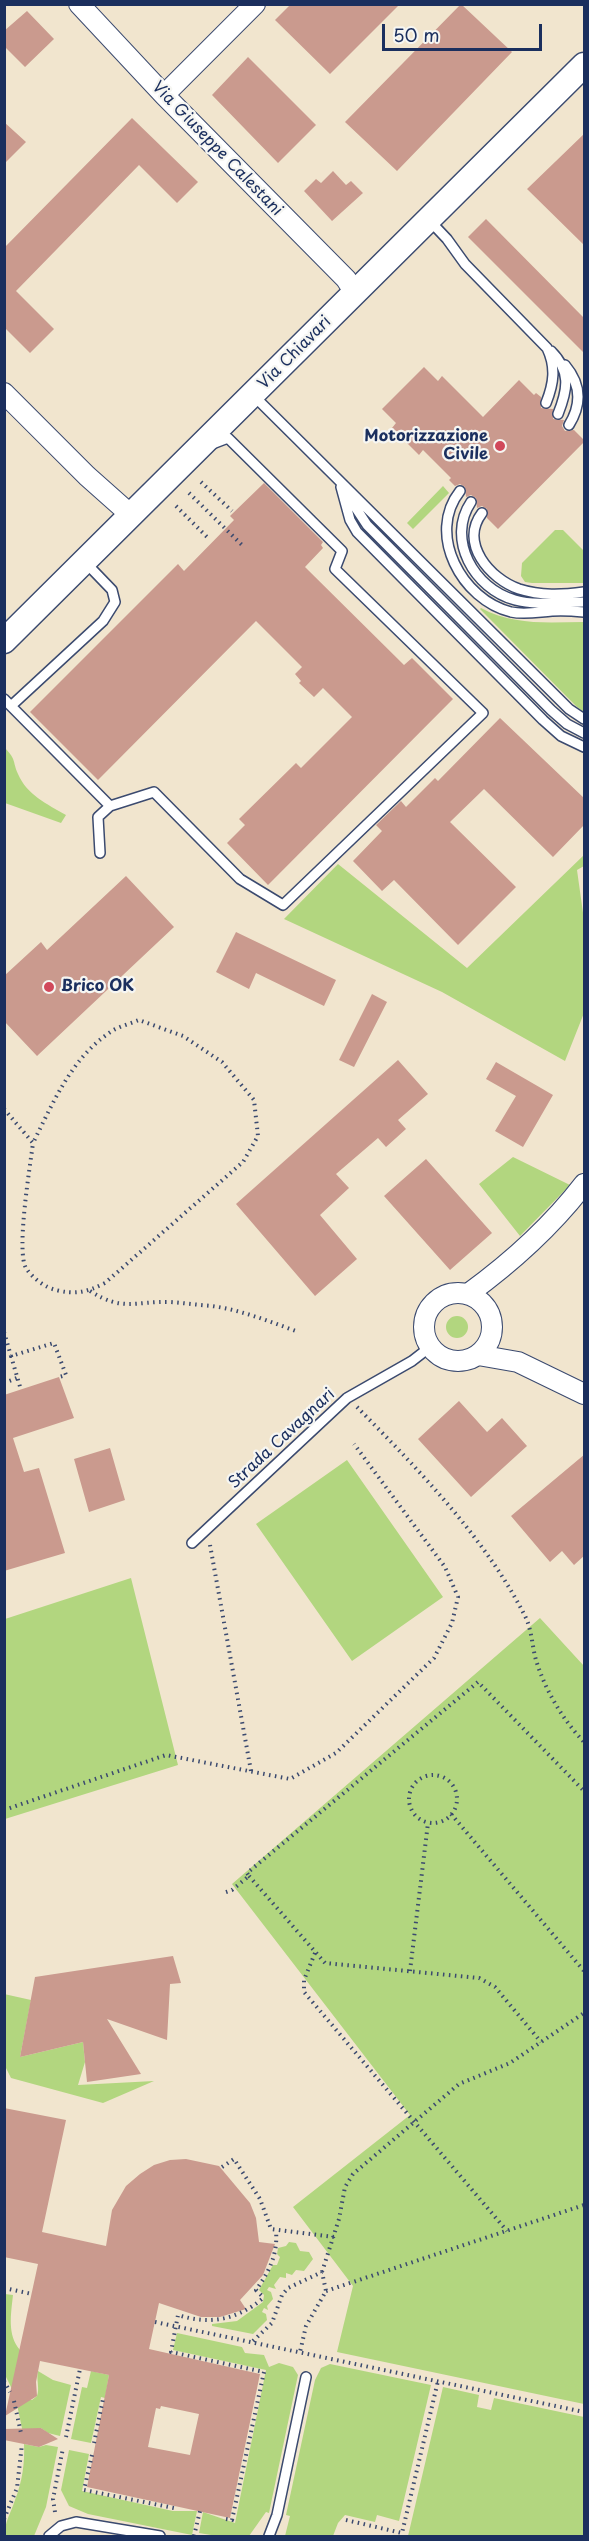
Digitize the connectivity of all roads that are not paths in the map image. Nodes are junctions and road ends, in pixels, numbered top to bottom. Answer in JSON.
{"nodes":[{"id":1,"x":79,"y":4,"type":"edge"},
{"id":2,"x":255,"y":4,"type":"edge"},
{"id":3,"x":585,"y":65,"type":"edge"},
{"id":4,"x":164,"y":95,"type":"junction"},
{"id":5,"x":429,"y":220,"type":"junction"},
{"id":6,"x":355,"y":293,"type":"junction"},
{"id":7,"x":538,"y":337,"type":"junction"},
{"id":8,"x":561,"y":361,"type":"junction"},
{"id":9,"x":4,"y":393,"type":"edge"},
{"id":10,"x":253,"y":395,"type":"junction"},
{"id":11,"x":546,"y":403,"type":"dead end"},
{"id":12,"x":558,"y":414,"type":"dead end"},
{"id":13,"x":569,"y":426,"type":"dead end"},
{"id":14,"x":199,"y":450,"type":"junction"},
{"id":15,"x":336,"y":480,"type":"junction"},
{"id":16,"x":460,"y":491,"type":"dead end"},
{"id":17,"x":471,"y":502,"type":"dead end"},
{"id":18,"x":482,"y":513,"type":"dead end"},
{"id":19,"x":132,"y":516,"type":"junction"},
{"id":20,"x":85,"y":562,"type":"junction"},
{"id":21,"x":585,"y":592,"type":"edge"},
{"id":22,"x":585,"y":602,"type":"edge"},
{"id":23,"x":585,"y":612,"type":"edge"},
{"id":24,"x":4,"y":641,"type":"edge"},
{"id":25,"x":8,"y":703,"type":"edge"},
{"id":26,"x":585,"y":720,"type":"edge"},
{"id":27,"x":585,"y":733,"type":"edge"},
{"id":28,"x":585,"y":747,"type":"edge"},
{"id":29,"x":110,"y":806,"type":"junction"},
{"id":30,"x":100,"y":853,"type":"dead end"},
{"id":31,"x":585,"y":1184,"type":"edge"},
{"id":32,"x":468,"y":1294,"type":"junction"},
{"id":33,"x":492,"y":1332,"type":"junction"},
{"id":34,"x":430,"y":1347,"type":"junction"},
{"id":35,"x":478,"y":1355,"type":"junction"},
{"id":36,"x":518,"y":1362,"type":"junction"},
{"id":37,"x":585,"y":1394,"type":"edge"},
{"id":38,"x":192,"y":1543,"type":"dead end"},
{"id":39,"x":306,"y":2377,"type":"dead end"},
{"id":40,"x":49,"y":2536,"type":"edge"},
{"id":41,"x":160,"y":2536,"type":"edge"},
{"id":42,"x":269,"y":2536,"type":"edge"}],
"edges":[{"from":1,"to":4,"type":"street","name":"Via Giuseppe Calestani"},
{"from":2,"to":4,"type":"street"},
{"from":3,"to":5,"type":"street","name":"Via Chiavari"},
{"from":4,"to":6,"type":"street","name":"Via Giuseppe Calestani"},
{"from":5,"to":6,"type":"street","name":"Via Chiavari"},
{"from":5,"to":7,"type":"lane"},
{"from":6,"to":10,"type":"street","name":"Via Chiavari"},
{"from":7,"to":8,"type":"lane"},
{"from":7,"to":11,"type":"lane"},
{"from":8,"to":12,"type":"lane"},
{"from":8,"to":13,"type":"lane"},
{"from":9,"to":19,"type":"street"},
{"from":10,"to":14,"type":"street","name":"Via Chiavari"},
{"from":10,"to":15,"type":"lane"},
{"from":14,"to":19,"type":"street","name":"Via Chiavari"},
{"from":14,"to":29,"type":"lane"},
{"from":15,"to":26,"type":"lane"},
{"from":15,"to":27,"type":"lane"},
{"from":15,"to":28,"type":"lane"},
{"from":16,"to":23,"type":"lane"},
{"from":17,"to":22,"type":"lane"},
{"from":18,"to":21,"type":"lane"},
{"from":19,"to":20,"type":"street","name":"Via Chiavari"},
{"from":20,"to":24,"type":"street","name":"Via Chiavari"},
{"from":20,"to":25,"type":"lane"},
{"from":25,"to":29,"type":"lane"},
{"from":29,"to":30,"type":"lane"},
{"from":31,"to":32,"type":"street"},
{"from":32,"to":33,"type":"street"},
{"from":32,"to":34,"type":"street"},
{"from":33,"to":35,"type":"street"},
{"from":33,"to":36,"type":"street"},
{"from":34,"to":35,"type":"street"},
{"from":34,"to":38,"type":"lane","name":"Strada Cavagnari"},
{"from":35,"to":36,"type":"street"},
{"from":36,"to":37,"type":"street"},
{"from":39,"to":42,"type":"lane"},
{"from":40,"to":41,"type":"lane"}]}
